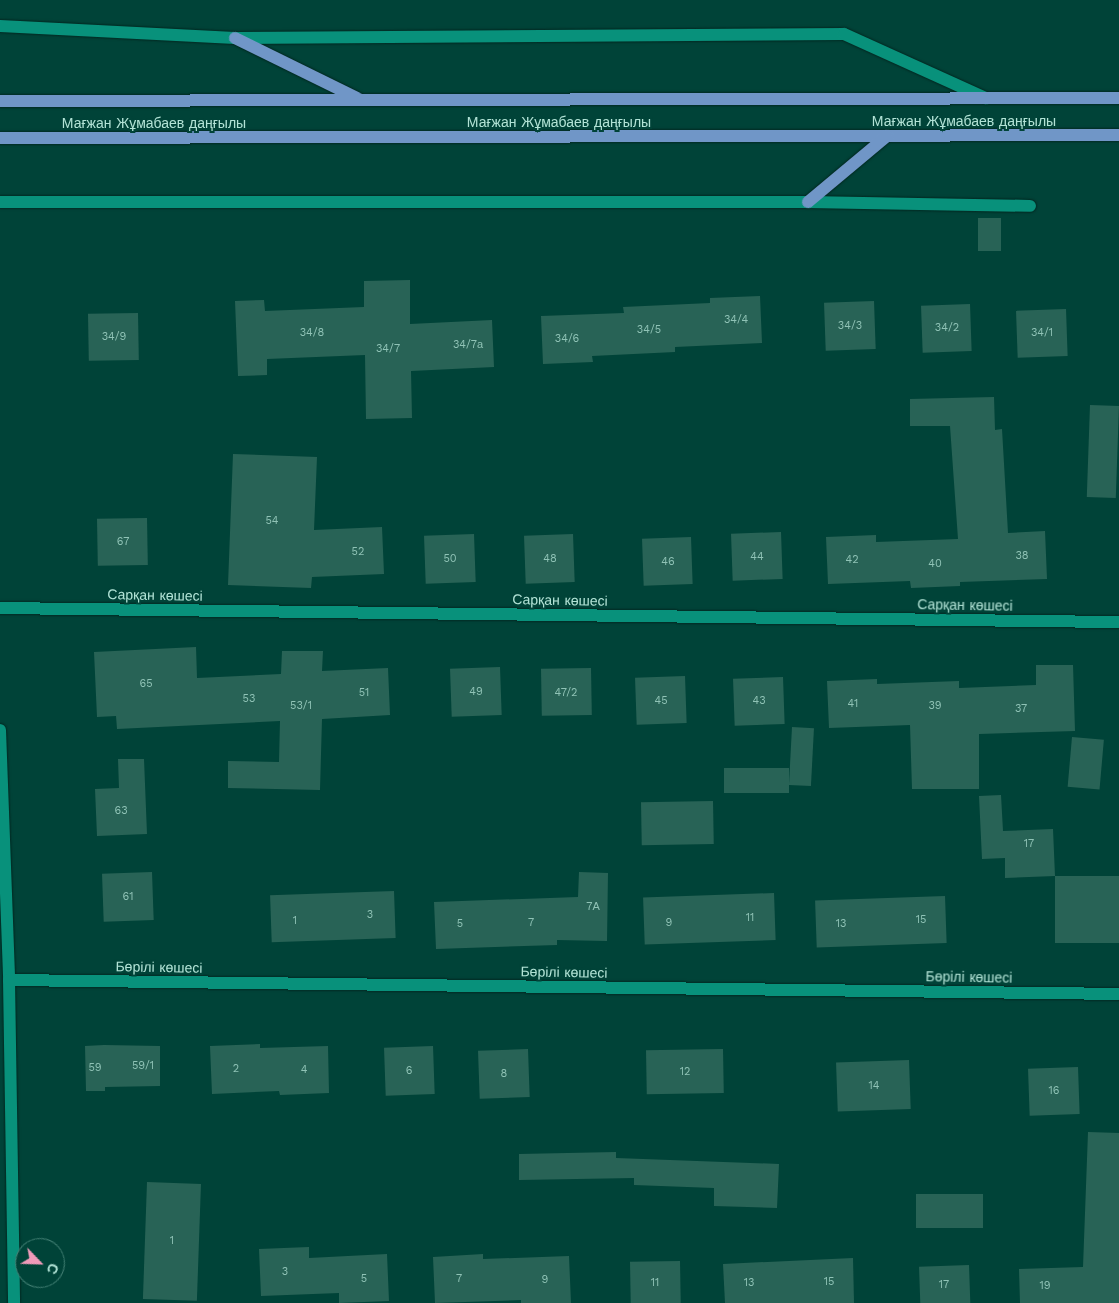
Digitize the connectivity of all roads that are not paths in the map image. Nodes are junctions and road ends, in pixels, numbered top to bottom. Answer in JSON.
{"nodes":[{"id":1,"x":0,"y":26,"type":"edge"},
{"id":2,"x":235,"y":38,"type":"junction"},
{"id":3,"x":986,"y":98,"type":"junction"},
{"id":4,"x":1119,"y":98,"type":"edge"},
{"id":5,"x":359,"y":100,"type":"junction"},
{"id":6,"x":0,"y":101,"type":"edge"},
{"id":7,"x":1119,"y":135,"type":"edge"},
{"id":8,"x":887,"y":136,"type":"junction"},
{"id":9,"x":0,"y":138,"type":"edge"},
{"id":10,"x":0,"y":202,"type":"edge"},
{"id":11,"x":808,"y":202,"type":"junction"},
{"id":12,"x":1030,"y":206,"type":"dead end"},
{"id":13,"x":0,"y":608,"type":"edge"},
{"id":14,"x":1119,"y":622,"type":"edge"},
{"id":15,"x":0,"y":730,"type":"edge"},
{"id":16,"x":9,"y":980,"type":"junction"},
{"id":17,"x":1119,"y":994,"type":"edge"},
{"id":18,"x":14,"y":1303,"type":"edge"}],
"edges":[{"from":1,"to":2,"type":"street"},
{"from":2,"to":3,"type":"street"},
{"from":2,"to":5,"type":"main road"},
{"from":3,"to":4,"type":"main road","name":"Мағжан Жұмабаев даңғылы"},
{"from":3,"to":5,"type":"main road","name":"Мағжан Жұмабаев даңғылы"},
{"from":5,"to":6,"type":"main road","name":"Мағжан Жұмабаев даңғылы"},
{"from":7,"to":8,"type":"main road","name":"Мағжан Жұмабаев даңғылы"},
{"from":8,"to":9,"type":"main road","name":"Мағжан Жұмабаев даңғылы"},
{"from":8,"to":11,"type":"main road"},
{"from":10,"to":11,"type":"street"},
{"from":11,"to":12,"type":"street"},
{"from":13,"to":14,"type":"street","name":"Сарқан көшесі"},
{"from":15,"to":16,"type":"street"},
{"from":16,"to":17,"type":"street","name":"Бөрілі көшесі"},
{"from":16,"to":18,"type":"street"}]}
